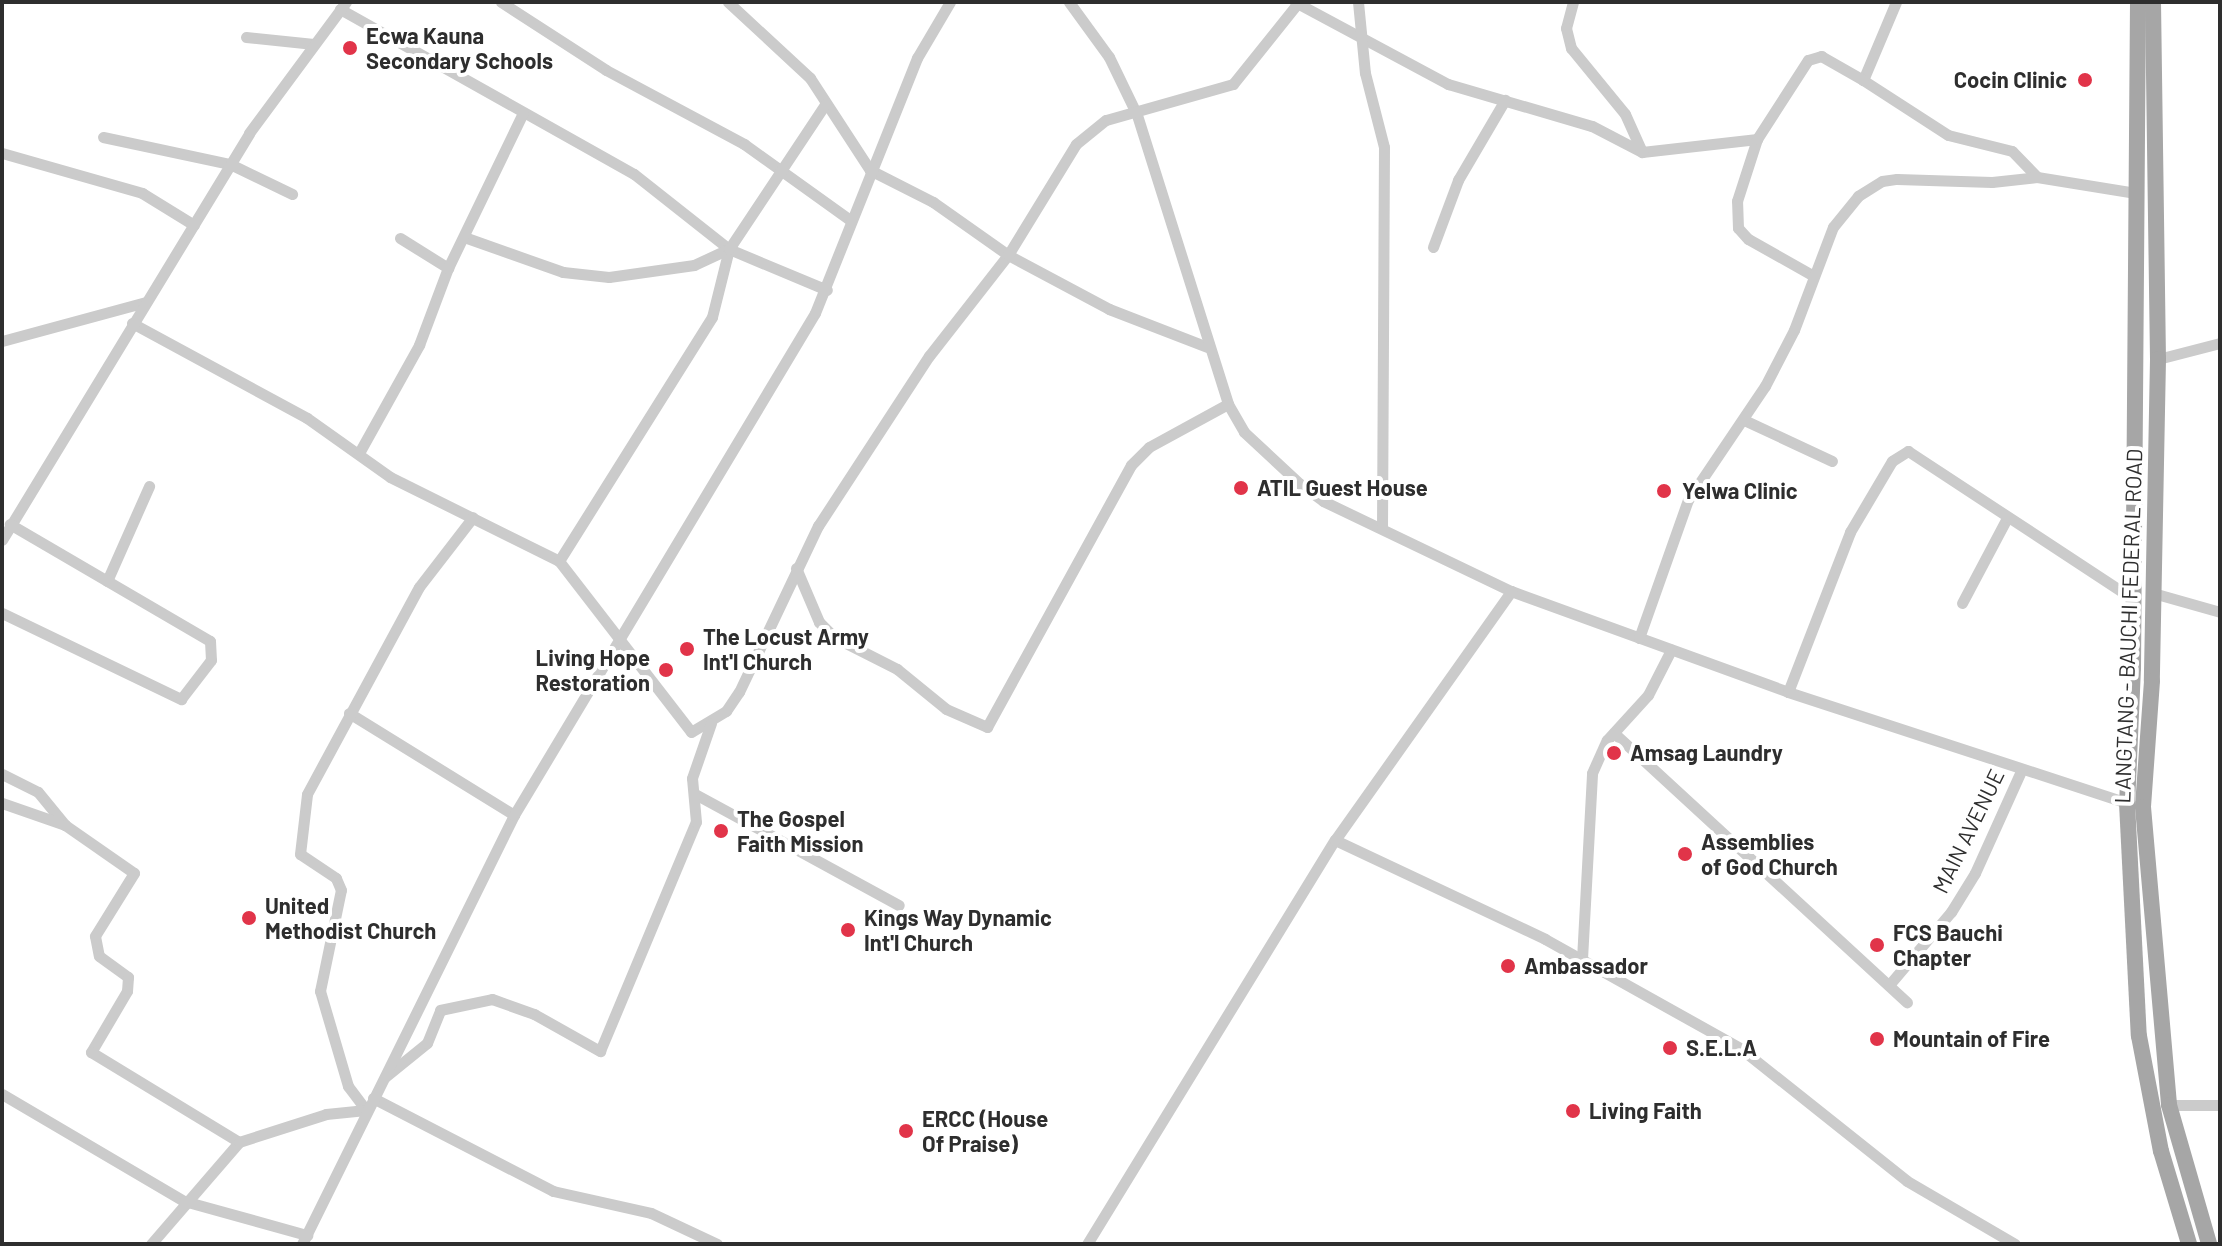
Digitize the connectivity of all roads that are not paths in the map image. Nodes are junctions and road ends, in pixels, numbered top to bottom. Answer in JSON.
{"nodes":[{"id":1,"x":501,"y":2,"type":"edge"},
{"id":2,"x":728,"y":2,"type":"edge"},
{"id":3,"x":950,"y":2,"type":"edge"},
{"id":4,"x":1069,"y":2,"type":"edge"},
{"id":5,"x":1358,"y":2,"type":"edge"},
{"id":6,"x":1573,"y":2,"type":"edge"},
{"id":7,"x":1896,"y":2,"type":"edge"},
{"id":8,"x":2138,"y":2,"type":"edge"},
{"id":9,"x":2153,"y":2,"type":"edge"},
{"id":10,"x":1296,"y":3,"type":"edge"},
{"id":11,"x":343,"y":6,"type":"edge"},
{"id":12,"x":246,"y":37,"type":"dead end"},
{"id":13,"x":1361,"y":42,"type":"junction"},
{"id":14,"x":314,"y":44,"type":"junction"},
{"id":15,"x":1863,"y":80,"type":"junction"},
{"id":16,"x":1505,"y":100,"type":"junction"},
{"id":17,"x":826,"y":103,"type":"junction"},
{"id":18,"x":1136,"y":111,"type":"junction"},
{"id":19,"x":523,"y":113,"type":"junction"},
{"id":20,"x":103,"y":137,"type":"dead end"},
{"id":21,"x":1757,"y":139,"type":"junction"},
{"id":22,"x":1642,"y":152,"type":"junction"},
{"id":23,"x":2,"y":153,"type":"edge"},
{"id":24,"x":230,"y":164,"type":"junction"},
{"id":25,"x":870,"y":170,"type":"junction"},
{"id":26,"x":783,"y":172,"type":"junction"},
{"id":27,"x":2037,"y":177,"type":"junction"},
{"id":28,"x":2136,"y":193,"type":"junction"},
{"id":29,"x":292,"y":194,"type":"dead end"},
{"id":30,"x":850,"y":220,"type":"junction"},
{"id":31,"x":194,"y":225,"type":"junction"},
{"id":32,"x":464,"y":237,"type":"junction"},
{"id":33,"x":400,"y":238,"type":"dead end"},
{"id":34,"x":1433,"y":247,"type":"dead end"},
{"id":35,"x":729,"y":249,"type":"junction"},
{"id":36,"x":1008,"y":255,"type":"junction"},
{"id":37,"x":448,"y":268,"type":"junction"},
{"id":38,"x":1812,"y":275,"type":"junction"},
{"id":39,"x":827,"y":290,"type":"junction"},
{"id":40,"x":146,"y":302,"type":"junction"},
{"id":41,"x":132,"y":323,"type":"junction"},
{"id":42,"x":2,"y":341,"type":"edge"},
{"id":43,"x":2220,"y":343,"type":"edge"},
{"id":44,"x":1207,"y":347,"type":"junction"},
{"id":45,"x":2158,"y":359,"type":"junction"},
{"id":46,"x":1228,"y":404,"type":"junction"},
{"id":47,"x":1744,"y":420,"type":"junction"},
{"id":48,"x":359,"y":453,"type":"junction"},
{"id":49,"x":1832,"y":461,"type":"dead end"},
{"id":50,"x":149,"y":486,"type":"dead end"},
{"id":51,"x":473,"y":517,"type":"junction"},
{"id":52,"x":2007,"y":518,"type":"junction"},
{"id":53,"x":10,"y":524,"type":"junction"},
{"id":54,"x":1382,"y":528,"type":"junction"},
{"id":55,"x":2,"y":540,"type":"edge"},
{"id":56,"x":559,"y":561,"type":"junction"},
{"id":57,"x":796,"y":568,"type":"junction"},
{"id":58,"x":107,"y":581,"type":"junction"},
{"id":59,"x":1511,"y":591,"type":"junction"},
{"id":60,"x":2153,"y":593,"type":"junction"},
{"id":61,"x":2130,"y":597,"type":"junction"},
{"id":62,"x":1962,"y":603,"type":"dead end"},
{"id":63,"x":2220,"y":612,"type":"edge"},
{"id":64,"x":2,"y":613,"type":"edge"},
{"id":65,"x":622,"y":637,"type":"junction"},
{"id":66,"x":1639,"y":638,"type":"junction"},
{"id":67,"x":1671,"y":650,"type":"junction"},
{"id":68,"x":1788,"y":692,"type":"junction"},
{"id":69,"x":349,"y":713,"type":"junction"},
{"id":70,"x":712,"y":721,"type":"junction"},
{"id":71,"x":1614,"y":733,"type":"junction"},
{"id":72,"x":2022,"y":769,"type":"junction"},
{"id":73,"x":2,"y":774,"type":"edge"},
{"id":74,"x":695,"y":794,"type":"junction"},
{"id":75,"x":2,"y":803,"type":"edge"},
{"id":76,"x":2135,"y":805,"type":"junction"},
{"id":77,"x":514,"y":815,"type":"junction"},
{"id":78,"x":65,"y":825,"type":"junction"},
{"id":79,"x":1335,"y":840,"type":"junction"},
{"id":80,"x":899,"y":905,"type":"dead end"},
{"id":81,"x":1582,"y":959,"type":"junction"},
{"id":82,"x":1889,"y":985,"type":"junction"},
{"id":83,"x":1907,"y":1002,"type":"dead end"},
{"id":84,"x":381,"y":1079,"type":"junction"},
{"id":85,"x":2,"y":1094,"type":"edge"},
{"id":86,"x":373,"y":1098,"type":"junction"},
{"id":87,"x":2169,"y":1105,"type":"junction"},
{"id":88,"x":2220,"y":1105,"type":"edge"},
{"id":89,"x":366,"y":1110,"type":"junction"},
{"id":90,"x":239,"y":1142,"type":"junction"},
{"id":91,"x":184,"y":1201,"type":"junction"},
{"id":92,"x":305,"y":1240,"type":"edge"},
{"id":93,"x":151,"y":1244,"type":"edge"},
{"id":94,"x":717,"y":1244,"type":"edge"},
{"id":95,"x":1087,"y":1244,"type":"edge"},
{"id":96,"x":2015,"y":1244,"type":"edge"},
{"id":97,"x":2189,"y":1244,"type":"edge"},
{"id":98,"x":2209,"y":1244,"type":"edge"}],
"edges":[{"from":1,"to":26,"type":"street"},
{"from":2,"to":17,"type":"street"},
{"from":3,"to":25,"type":"street"},
{"from":4,"to":18,"type":"street"},
{"from":5,"to":13,"type":"street"},
{"from":6,"to":22,"type":"street"},
{"from":7,"to":15,"type":"street"},
{"from":8,"to":28,"type":"main road"},
{"from":9,"to":45,"type":"main road","name":"LANGTANG - BAUCHI FEDERAL ROAD"},
{"from":10,"to":13,"type":"street"},
{"from":10,"to":18,"type":"street"},
{"from":11,"to":14,"type":"street"},
{"from":11,"to":19,"type":"street"},
{"from":12,"to":14,"type":"street"},
{"from":13,"to":16,"type":"street"},
{"from":13,"to":54,"type":"street"},
{"from":14,"to":24,"type":"street"},
{"from":15,"to":21,"type":"street"},
{"from":15,"to":27,"type":"street"},
{"from":16,"to":22,"type":"street"},
{"from":16,"to":34,"type":"street"},
{"from":17,"to":25,"type":"street"},
{"from":17,"to":26,"type":"street"},
{"from":18,"to":36,"type":"street"},
{"from":18,"to":44,"type":"street"},
{"from":19,"to":32,"type":"street"},
{"from":19,"to":35,"type":"street"},
{"from":20,"to":24,"type":"street"},
{"from":21,"to":22,"type":"street"},
{"from":21,"to":38,"type":"street"},
{"from":23,"to":31,"type":"street"},
{"from":24,"to":29,"type":"street"},
{"from":24,"to":31,"type":"street"},
{"from":25,"to":30,"type":"street"},
{"from":25,"to":36,"type":"street"},
{"from":26,"to":30,"type":"street"},
{"from":26,"to":35,"type":"street"},
{"from":27,"to":28,"type":"street"},
{"from":27,"to":38,"type":"street"},
{"from":28,"to":61,"type":"main road"},
{"from":30,"to":39,"type":"street"},
{"from":31,"to":40,"type":"street"},
{"from":32,"to":35,"type":"street"},
{"from":32,"to":37,"type":"street"},
{"from":33,"to":37,"type":"street"},
{"from":35,"to":39,"type":"street"},
{"from":35,"to":56,"type":"street"},
{"from":36,"to":44,"type":"street"},
{"from":36,"to":57,"type":"street"},
{"from":37,"to":48,"type":"street"},
{"from":38,"to":47,"type":"street"},
{"from":39,"to":65,"type":"street"},
{"from":40,"to":41,"type":"street"},
{"from":40,"to":42,"type":"street"},
{"from":41,"to":48,"type":"street"},
{"from":41,"to":53,"type":"street"},
{"from":43,"to":45,"type":"street"},
{"from":44,"to":46,"type":"street"},
{"from":45,"to":60,"type":"main road","name":"LANGTANG - BAUCHI FEDERAL ROAD"},
{"from":46,"to":54,"type":"street"},
{"from":46,"to":57,"type":"street"},
{"from":47,"to":49,"type":"street"},
{"from":47,"to":66,"type":"street"},
{"from":48,"to":51,"type":"street"},
{"from":50,"to":58,"type":"street"},
{"from":51,"to":56,"type":"street"},
{"from":51,"to":69,"type":"street"},
{"from":52,"to":61,"type":"street"},
{"from":52,"to":62,"type":"street"},
{"from":52,"to":68,"type":"street"},
{"from":53,"to":55,"type":"street"},
{"from":53,"to":58,"type":"street"},
{"from":54,"to":59,"type":"street"},
{"from":56,"to":65,"type":"street"},
{"from":57,"to":70,"type":"street"},
{"from":58,"to":64,"type":"street"},
{"from":59,"to":66,"type":"street"},
{"from":59,"to":79,"type":"street"},
{"from":60,"to":63,"type":"street"},
{"from":60,"to":76,"type":"main road","name":"LANGTANG - BAUCHI FEDERAL ROAD"},
{"from":61,"to":76,"type":"main road"},
{"from":65,"to":70,"type":"street"},
{"from":65,"to":77,"type":"street"},
{"from":66,"to":67,"type":"street"},
{"from":67,"to":68,"type":"street"},
{"from":67,"to":71,"type":"street"},
{"from":68,"to":72,"type":"street"},
{"from":69,"to":77,"type":"street"},
{"from":69,"to":89,"type":"street"},
{"from":70,"to":74,"type":"street"},
{"from":71,"to":81,"type":"street"},
{"from":71,"to":82,"type":"street"},
{"from":72,"to":76,"type":"street"},
{"from":72,"to":82,"type":"street","name":"MAIN AVENUE"},
{"from":73,"to":78,"type":"street"},
{"from":74,"to":80,"type":"street"},
{"from":74,"to":84,"type":"street"},
{"from":75,"to":78,"type":"street"},
{"from":76,"to":87,"type":"main road","name":"LANGTANG - BAUCHI FEDERAL ROAD"},
{"from":76,"to":97,"type":"main road"},
{"from":77,"to":84,"type":"street"},
{"from":78,"to":90,"type":"street"},
{"from":79,"to":81,"type":"street"},
{"from":79,"to":95,"type":"street"},
{"from":81,"to":96,"type":"street"},
{"from":82,"to":83,"type":"street"},
{"from":84,"to":86,"type":"street"},
{"from":85,"to":91,"type":"street"},
{"from":86,"to":89,"type":"street"},
{"from":86,"to":94,"type":"street"},
{"from":87,"to":88,"type":"street"},
{"from":87,"to":98,"type":"main road","name":"LANGTANG - BAUCHI FEDERAL ROAD"},
{"from":89,"to":90,"type":"street"},
{"from":89,"to":92,"type":"street"},
{"from":90,"to":91,"type":"street"},
{"from":91,"to":92,"type":"street"},
{"from":91,"to":93,"type":"street"}]}
